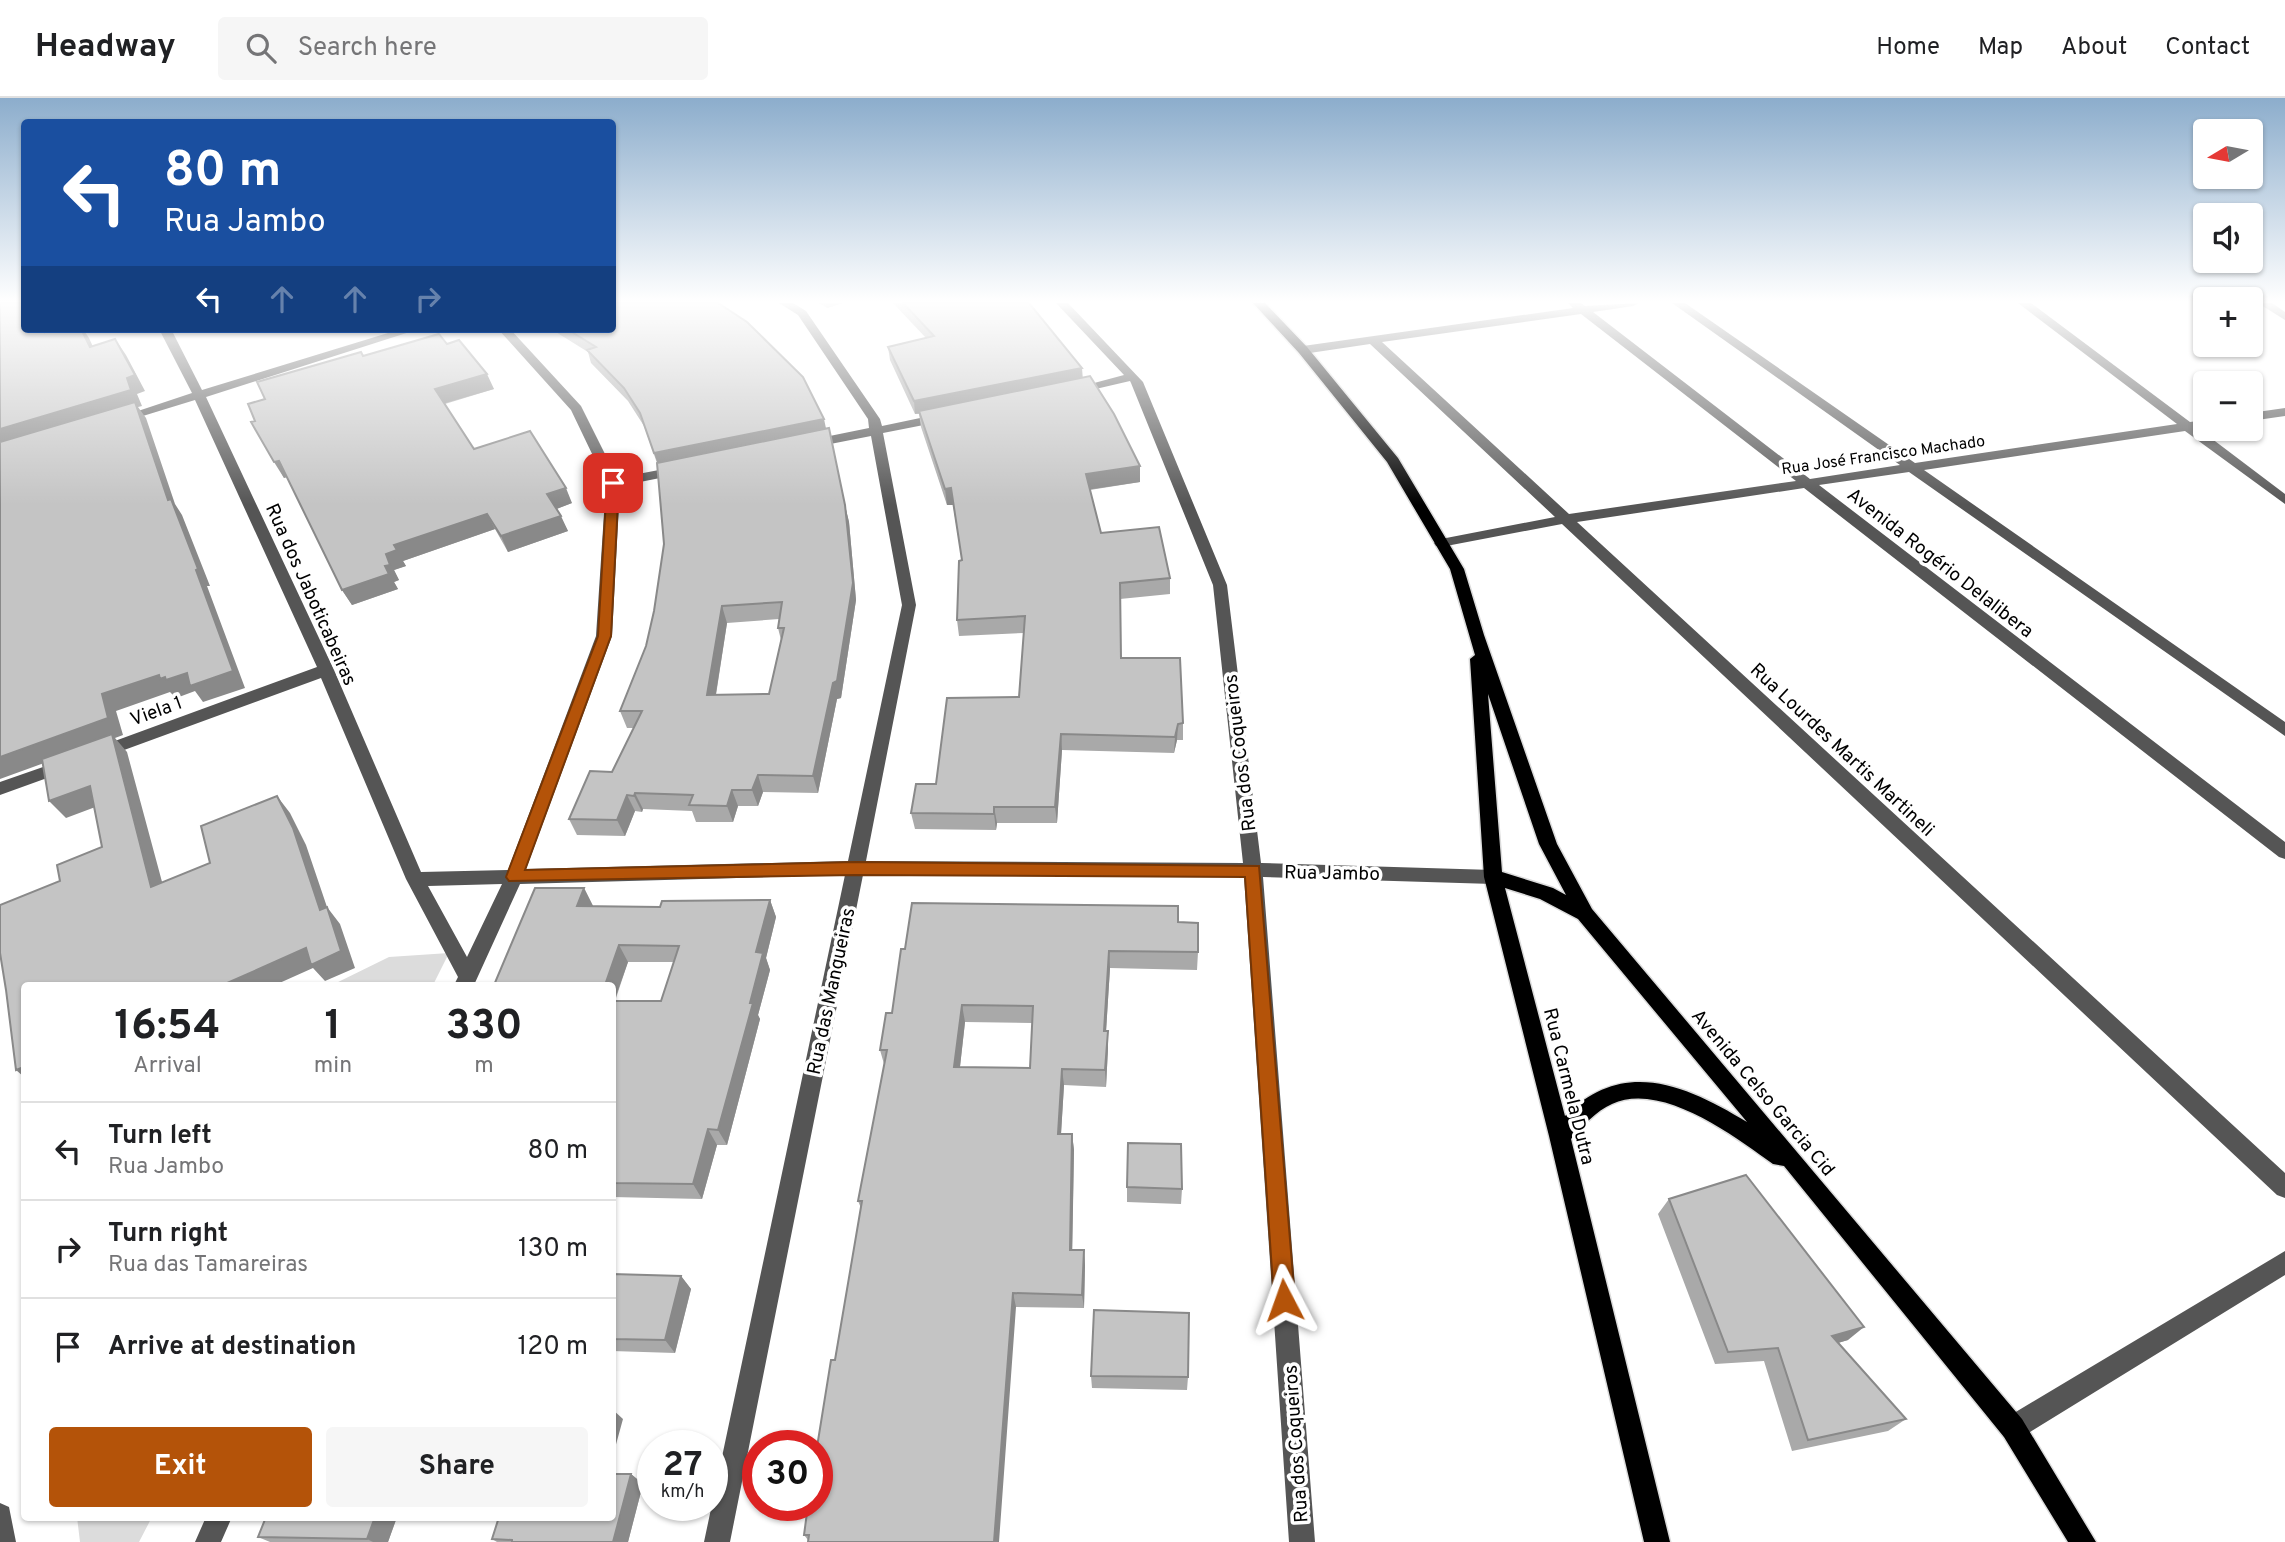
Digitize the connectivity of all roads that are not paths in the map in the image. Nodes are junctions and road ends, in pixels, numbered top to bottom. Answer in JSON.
{"nodes":[{"id":1,"x":186,"y":370,"type":"edge"},
{"id":2,"x":279,"y":370,"type":"edge"},
{"id":3,"x":542,"y":370,"type":"edge"},
{"id":4,"x":841,"y":370,"type":"edge"},
{"id":5,"x":1126,"y":370,"type":"edge"},
{"id":6,"x":1320,"y":370,"type":"edge"},
{"id":7,"x":1406,"y":370,"type":"edge"},
{"id":8,"x":1661,"y":370,"type":"edge"},
{"id":9,"x":1774,"y":370,"type":"edge"},
{"id":10,"x":2113,"y":370,"type":"edge"},
{"id":11,"x":1132,"y":377,"type":"junction"},
{"id":12,"x":1065,"y":391,"type":"edge"},
{"id":13,"x":199,"y":395,"type":"junction"},
{"id":14,"x":2285,"y":412,"type":"edge"},
{"id":15,"x":957,"y":414,"type":"edge"},
{"id":16,"x":2263,"y":415,"type":"edge"},
{"id":17,"x":106,"y":423,"type":"edge"},
{"id":18,"x":2193,"y":426,"type":"edge"},
{"id":19,"x":2188,"y":427,"type":"junction"},
{"id":20,"x":877,"y":431,"type":"junction"},
{"id":21,"x":798,"y":447,"type":"edge"},
{"id":22,"x":692,"y":467,"type":"edge"},
{"id":23,"x":1912,"y":468,"type":"junction"},
{"id":24,"x":613,"y":483,"type":"junction"},
{"id":25,"x":1807,"y":483,"type":"junction"},
{"id":26,"x":2285,"y":500,"type":"edge"},
{"id":27,"x":1566,"y":519,"type":"junction"},
{"id":28,"x":1441,"y":543,"type":"junction"},
{"id":29,"x":1476,"y":635,"type":"junction"},
{"id":30,"x":326,"y":670,"type":"junction"},
{"id":31,"x":2285,"y":730,"type":"edge"},
{"id":32,"x":0,"y":789,"type":"edge"},
{"id":33,"x":2285,"y":852,"type":"edge"},
{"id":34,"x":855,"y":868,"type":"junction"},
{"id":35,"x":1253,"y":870,"type":"junction"},
{"id":36,"x":514,"y":877,"type":"junction"},
{"id":37,"x":1493,"y":877,"type":"junction"},
{"id":38,"x":415,"y":879,"type":"junction"},
{"id":39,"x":1585,"y":914,"type":"junction"},
{"id":40,"x":466,"y":981,"type":"edge"},
{"id":41,"x":1559,"y":1136,"type":"junction"},
{"id":42,"x":1801,"y":1171,"type":"junction"},
{"id":43,"x":2285,"y":1188,"type":"edge"},
{"id":44,"x":2285,"y":1262,"type":"edge"},
{"id":45,"x":2013,"y":1428,"type":"junction"},
{"id":46,"x":0,"y":1516,"type":"edge"},
{"id":47,"x":217,"y":1521,"type":"edge"},
{"id":48,"x":3,"y":1542,"type":"edge"},
{"id":49,"x":208,"y":1542,"type":"edge"},
{"id":50,"x":717,"y":1542,"type":"edge"},
{"id":51,"x":1302,"y":1542,"type":"edge"},
{"id":52,"x":1657,"y":1542,"type":"edge"},
{"id":53,"x":2083,"y":1542,"type":"edge"}],
"edges":[{"from":1,"to":13,"type":"street","name":"Rua dos Jaboticabeiras"},
{"from":2,"to":13,"type":"street"},
{"from":3,"to":24,"type":"street"},
{"from":4,"to":20,"type":"street","name":"Rua das Mangueiras"},
{"from":5,"to":11,"type":"street","name":"Rua dos Coqueiros"},
{"from":6,"to":28,"type":"main road"},
{"from":7,"to":27,"type":"street","name":"Rua Lourdes Martis Martineli"},
{"from":8,"to":25,"type":"street","name":"Avenida Rogério Delalibera"},
{"from":9,"to":23,"type":"street"},
{"from":10,"to":19,"type":"street"},
{"from":11,"to":12,"type":"street"},
{"from":11,"to":35,"type":"street","name":"Rua dos Coqueiros"},
{"from":13,"to":17,"type":"street"},
{"from":13,"to":30,"type":"street","name":"Rua dos Jaboticabeiras"},
{"from":14,"to":16,"type":"street"},
{"from":15,"to":20,"type":"street"},
{"from":18,"to":19,"type":"street","name":"Rua José Francisco Machado"},
{"from":19,"to":23,"type":"street","name":"Rua José Francisco Machado"},
{"from":19,"to":26,"type":"street"},
{"from":20,"to":21,"type":"street"},
{"from":20,"to":34,"type":"street","name":"Rua das Mangueiras"},
{"from":22,"to":24,"type":"street"},
{"from":23,"to":25,"type":"street","name":"Rua José Francisco Machado"},
{"from":23,"to":31,"type":"street"},
{"from":24,"to":36,"type":"street"},
{"from":25,"to":27,"type":"street","name":"Rua José Francisco Machado"},
{"from":25,"to":33,"type":"street","name":"Avenida Rogério Delalibera"},
{"from":27,"to":28,"type":"street","name":"Rua José Francisco Machado"},
{"from":27,"to":43,"type":"street","name":"Rua Lourdes Martis Martineli"},
{"from":28,"to":29,"type":"main road"},
{"from":29,"to":37,"type":"main road","name":"Rua Carmela Dutra"},
{"from":29,"to":39,"type":"main road","name":"Avenida Celso Garcia Cid"},
{"from":30,"to":32,"type":"street","name":"Viela 1"},
{"from":30,"to":38,"type":"street","name":"Rua dos Jaboticabeiras"},
{"from":34,"to":35,"type":"street","name":"Rua Jambo"},
{"from":34,"to":36,"type":"street","name":"Rua Jambo"},
{"from":34,"to":50,"type":"street","name":"Rua das Mangueiras"},
{"from":35,"to":37,"type":"street","name":"Rua Jambo"},
{"from":35,"to":51,"type":"street","name":"Rua dos Coqueiros"},
{"from":36,"to":38,"type":"street","name":"Rua Jambo"},
{"from":36,"to":40,"type":"street"},
{"from":37,"to":39,"type":"main road"},
{"from":37,"to":41,"type":"main road","name":"Rua Carmela Dutra"},
{"from":38,"to":40,"type":"street","name":"Rua dos Jaboticabeiras"},
{"from":39,"to":42,"type":"main road","name":"Avenida Celso Garcia Cid"},
{"from":41,"to":42,"type":"main road"},
{"from":41,"to":52,"type":"main road","name":"Rua Carmela Dutra"},
{"from":42,"to":45,"type":"main road","name":"Avenida Celso Garcia Cid"},
{"from":44,"to":45,"type":"street"},
{"from":45,"to":53,"type":"main road","name":"Avenida Celso Garcia Cid"},
{"from":46,"to":48,"type":"street"},
{"from":47,"to":49,"type":"street"}]}
